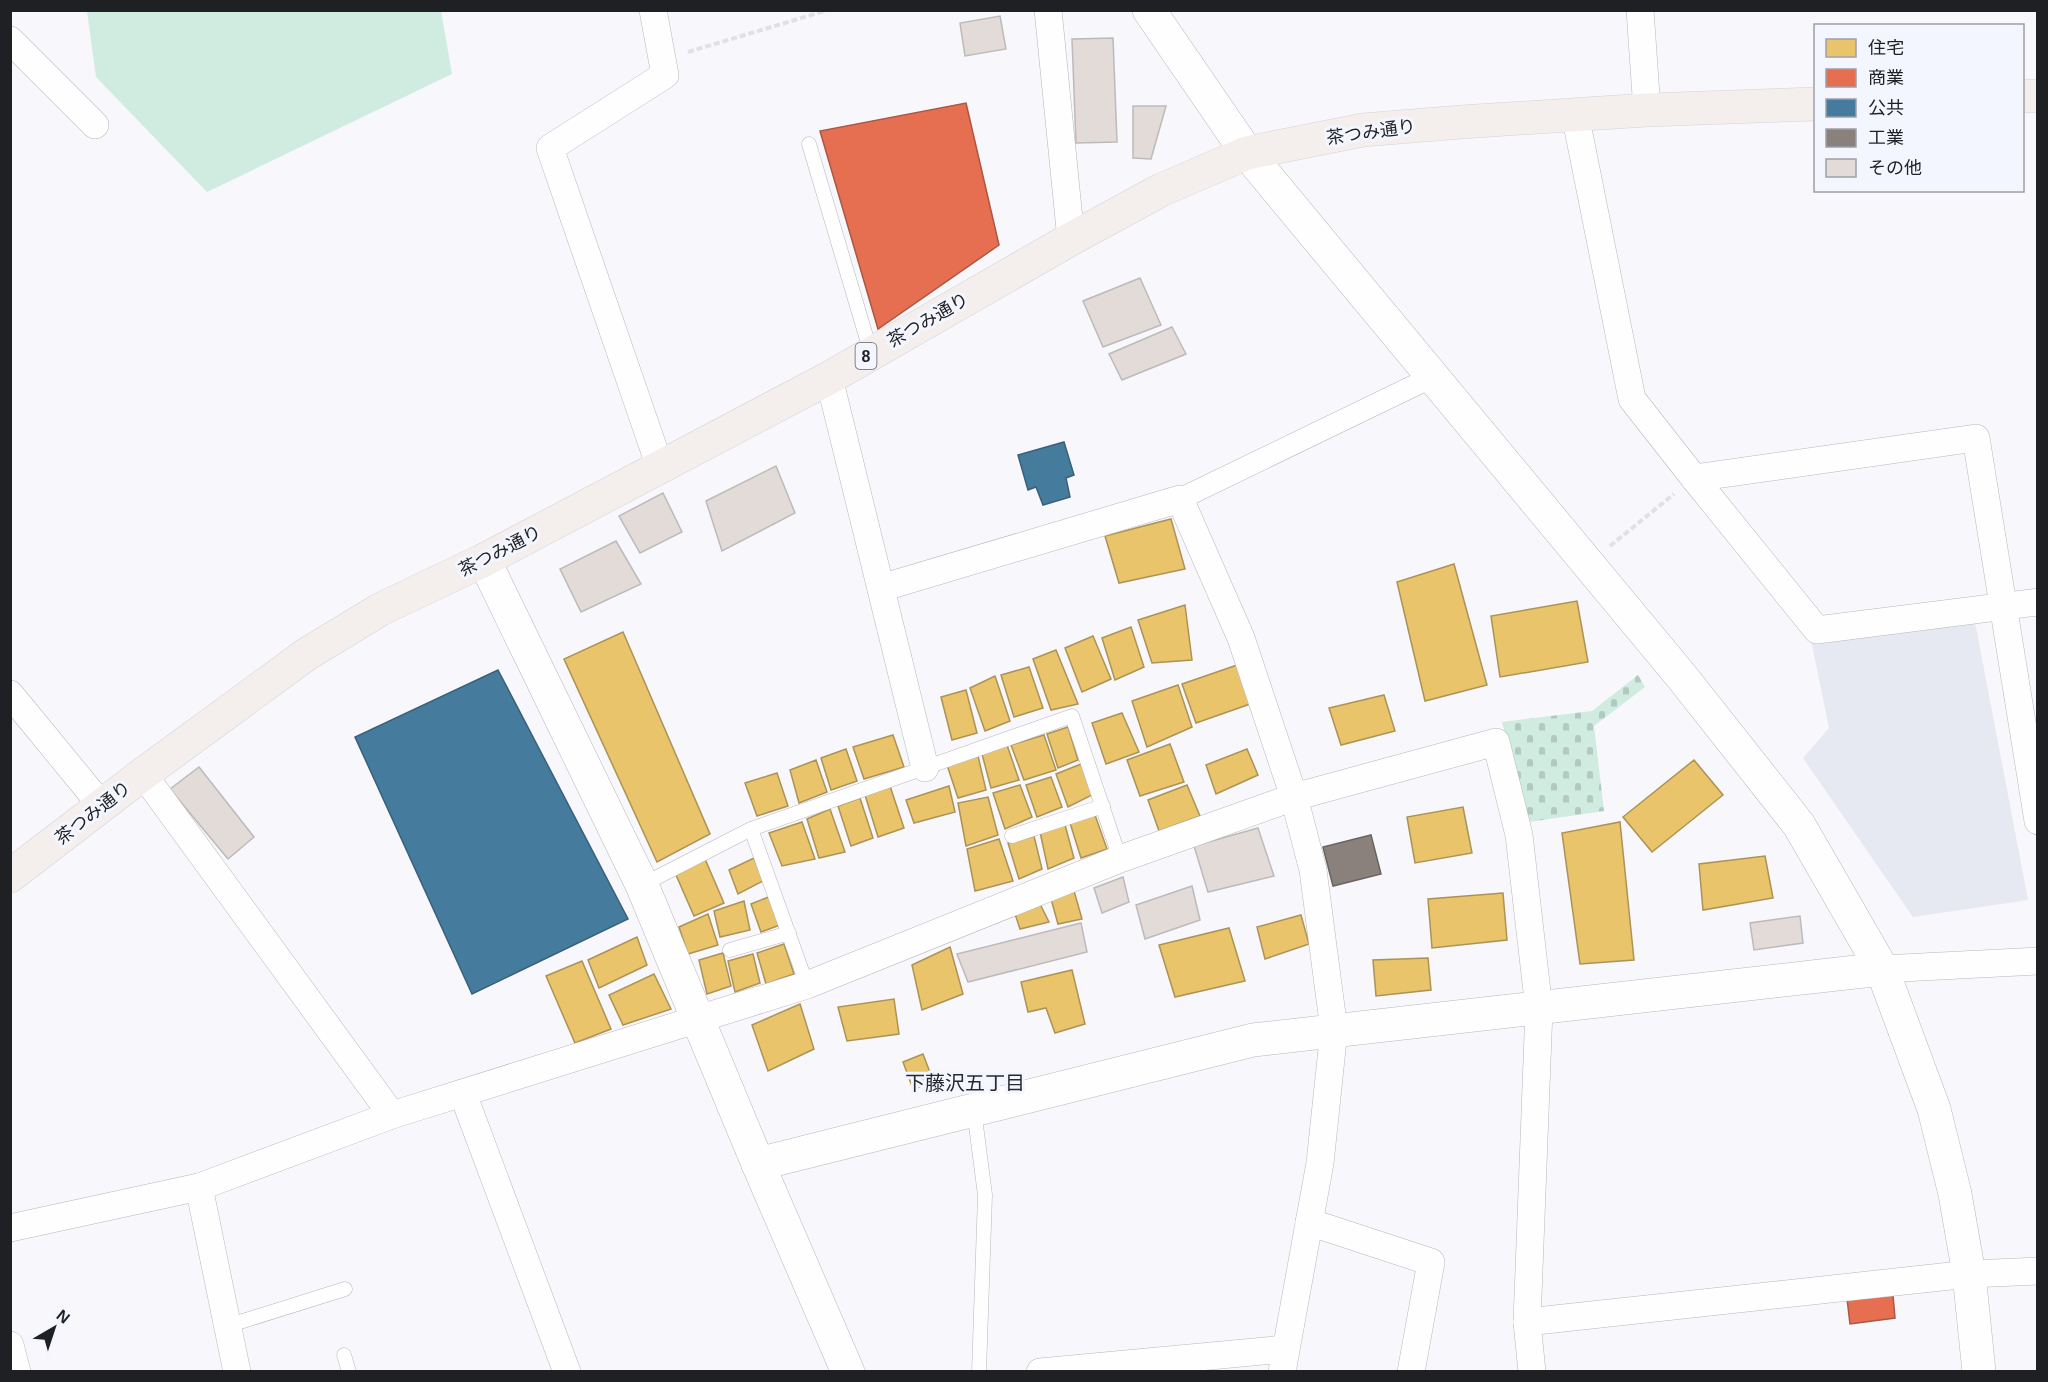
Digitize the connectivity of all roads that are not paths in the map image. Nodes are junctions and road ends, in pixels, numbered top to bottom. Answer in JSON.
{"nodes":[{"id":1,"x":652,"y":10,"type":"edge"},
{"id":2,"x":1048,"y":10,"type":"edge"},
{"id":3,"x":1149,"y":10,"type":"edge"},
{"id":4,"x":1640,"y":10,"type":"edge"},
{"id":5,"x":10,"y":40,"type":"edge"},
{"id":6,"x":1814,"y":104,"type":"edge"},
{"id":7,"x":1647,"y":110,"type":"junction"},
{"id":8,"x":1575,"y":114,"type":"junction"},
{"id":9,"x":95,"y":125,"type":"dead end"},
{"id":10,"x":808,"y":144,"type":"dead end"},
{"id":11,"x":1247,"y":153,"type":"junction"},
{"id":12,"x":1071,"y":239,"type":"junction"},
{"id":13,"x":871,"y":353,"type":"junction"},
{"id":14,"x":1432,"y":377,"type":"junction"},
{"id":15,"x":829,"y":378,"type":"junction"},
{"id":16,"x":660,"y":467,"type":"junction"},
{"id":17,"x":1694,"y":478,"type":"junction"},
{"id":18,"x":1180,"y":499,"type":"junction"},
{"id":19,"x":484,"y":560,"type":"junction"},
{"id":20,"x":881,"y":588,"type":"junction"},
{"id":21,"x":2037,"y":602,"type":"edge"},
{"id":22,"x":2002,"y":606,"type":"junction"},
{"id":23,"x":10,"y":694,"type":"edge"},
{"id":24,"x":925,"y":768,"type":"junction"},
{"id":25,"x":143,"y":774,"type":"junction"},
{"id":26,"x":1294,"y":797,"type":"junction"},
{"id":27,"x":102,"y":806,"type":"junction"},
{"id":28,"x":1102,"y":806,"type":"junction"},
{"id":29,"x":2037,"y":821,"type":"edge"},
{"id":30,"x":751,"y":829,"type":"junction"},
{"id":31,"x":1012,"y":836,"type":"dead end"},
{"id":32,"x":1120,"y":859,"type":"junction"},
{"id":33,"x":10,"y":876,"type":"edge"},
{"id":34,"x":642,"y":885,"type":"junction"},
{"id":35,"x":789,"y":933,"type":"junction"},
{"id":36,"x":730,"y":950,"type":"dead end"},
{"id":37,"x":2037,"y":961,"type":"edge"},
{"id":38,"x":1882,"y":969,"type":"junction"},
{"id":39,"x":807,"y":985,"type":"junction"},
{"id":40,"x":1539,"y":1009,"type":"junction"},
{"id":41,"x":699,"y":1018,"type":"junction"},
{"id":42,"x":1334,"y":1030,"type":"junction"},
{"id":43,"x":463,"y":1094,"type":"junction"},
{"id":44,"x":974,"y":1110,"type":"junction"},
{"id":45,"x":392,"y":1115,"type":"junction"},
{"id":46,"x":758,"y":1164,"type":"junction"},
{"id":47,"x":199,"y":1187,"type":"junction"},
{"id":48,"x":1309,"y":1222,"type":"junction"},
{"id":49,"x":10,"y":1228,"type":"edge"},
{"id":50,"x":2037,"y":1271,"type":"edge"},
{"id":51,"x":1969,"y":1274,"type":"junction"},
{"id":52,"x":345,"y":1289,"type":"dead end"},
{"id":53,"x":1527,"y":1322,"type":"junction"},
{"id":54,"x":227,"y":1326,"type":"junction"},
{"id":55,"x":10,"y":1345,"type":"edge"},
{"id":56,"x":344,"y":1355,"type":"dead end"},
{"id":57,"x":1283,"y":1360,"type":"edge"},
{"id":58,"x":17,"y":1371,"type":"edge"},
{"id":59,"x":237,"y":1371,"type":"edge"},
{"id":60,"x":349,"y":1371,"type":"edge"},
{"id":61,"x":567,"y":1371,"type":"edge"},
{"id":62,"x":848,"y":1371,"type":"edge"},
{"id":63,"x":979,"y":1371,"type":"edge"},
{"id":64,"x":1040,"y":1371,"type":"edge"},
{"id":65,"x":1411,"y":1371,"type":"edge"},
{"id":66,"x":1532,"y":1371,"type":"edge"},
{"id":67,"x":1979,"y":1371,"type":"edge"}],
"edges":[{"from":1,"to":16,"type":"street"},
{"from":2,"to":12,"type":"street"},
{"from":3,"to":11,"type":"street"},
{"from":4,"to":7,"type":"street"},
{"from":5,"to":9,"type":"street"},
{"from":6,"to":7,"type":"main road","name":"茶つみ通り","number":"8"},
{"from":7,"to":8,"type":"main road","name":"茶つみ通り","number":"8"},
{"from":8,"to":11,"type":"main road","name":"茶つみ通り","number":"8"},
{"from":8,"to":17,"type":"street"},
{"from":10,"to":13,"type":"lane"},
{"from":11,"to":12,"type":"main road","name":"茶つみ通り","number":"8"},
{"from":11,"to":14,"type":"street"},
{"from":12,"to":13,"type":"main road","name":"茶つみ通り","number":"8"},
{"from":13,"to":15,"type":"main road","name":"茶つみ通り","number":"8"},
{"from":14,"to":18,"type":"street"},
{"from":14,"to":38,"type":"street"},
{"from":15,"to":16,"type":"main road","name":"茶つみ通り","number":"8"},
{"from":15,"to":20,"type":"street"},
{"from":16,"to":19,"type":"main road","name":"茶つみ通り","number":"8"},
{"from":17,"to":22,"type":"street"},
{"from":17,"to":22,"type":"street"},
{"from":18,"to":20,"type":"street"},
{"from":18,"to":26,"type":"street"},
{"from":19,"to":25,"type":"main road","name":"茶つみ通り","number":"8"},
{"from":19,"to":34,"type":"street"},
{"from":20,"to":24,"type":"street"},
{"from":21,"to":22,"type":"street"},
{"from":22,"to":29,"type":"street"},
{"from":23,"to":27,"type":"street"},
{"from":24,"to":28,"type":"lane"},
{"from":24,"to":30,"type":"lane"},
{"from":25,"to":27,"type":"main road","name":"茶つみ通り","number":"8"},
{"from":25,"to":45,"type":"street"},
{"from":26,"to":32,"type":"street"},
{"from":26,"to":40,"type":"street"},
{"from":26,"to":42,"type":"street"},
{"from":27,"to":33,"type":"main road","name":"茶つみ通り","number":"8"},
{"from":28,"to":31,"type":"lane"},
{"from":28,"to":32,"type":"lane"},
{"from":30,"to":34,"type":"lane"},
{"from":30,"to":35,"type":"lane"},
{"from":32,"to":39,"type":"street"},
{"from":34,"to":41,"type":"street"},
{"from":35,"to":36,"type":"lane"},
{"from":35,"to":39,"type":"lane"},
{"from":37,"to":38,"type":"street"},
{"from":38,"to":40,"type":"street"},
{"from":38,"to":51,"type":"street"},
{"from":39,"to":41,"type":"street"},
{"from":40,"to":42,"type":"street"},
{"from":40,"to":53,"type":"street"},
{"from":41,"to":43,"type":"street"},
{"from":41,"to":46,"type":"street"},
{"from":42,"to":44,"type":"street"},
{"from":42,"to":48,"type":"street"},
{"from":43,"to":45,"type":"street"},
{"from":43,"to":61,"type":"street"},
{"from":44,"to":46,"type":"street"},
{"from":44,"to":63,"type":"lane"},
{"from":45,"to":47,"type":"street"},
{"from":46,"to":62,"type":"street"},
{"from":47,"to":49,"type":"street"},
{"from":47,"to":54,"type":"street"},
{"from":48,"to":57,"type":"street"},
{"from":48,"to":65,"type":"street"},
{"from":50,"to":51,"type":"street"},
{"from":51,"to":53,"type":"street"},
{"from":51,"to":67,"type":"street"},
{"from":52,"to":54,"type":"lane"},
{"from":53,"to":66,"type":"street"},
{"from":54,"to":59,"type":"street"},
{"from":55,"to":58,"type":"street"},
{"from":56,"to":60,"type":"lane"},
{"from":57,"to":64,"type":"street"}]}
